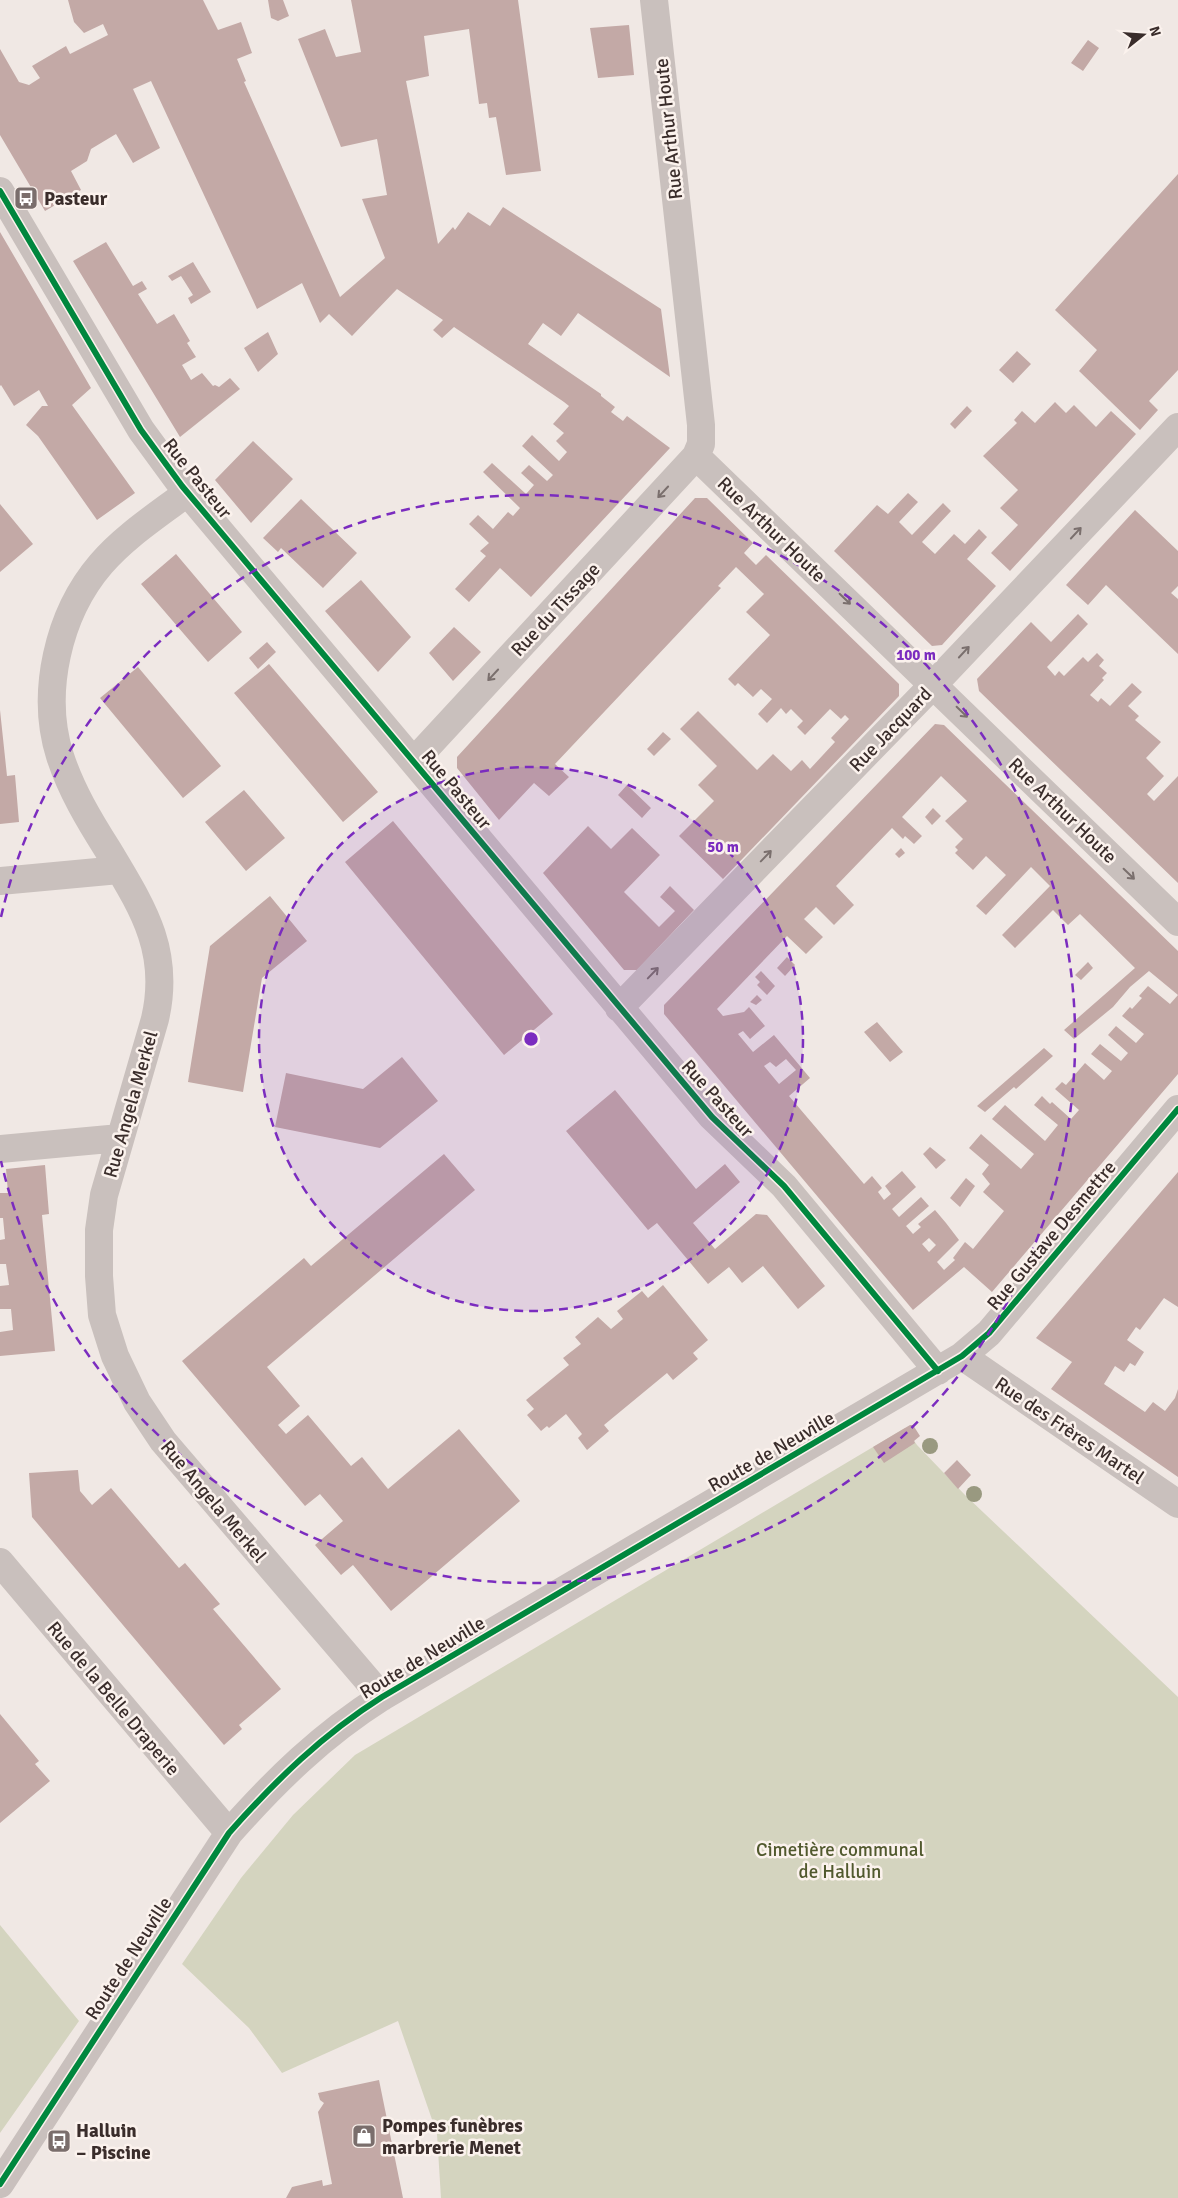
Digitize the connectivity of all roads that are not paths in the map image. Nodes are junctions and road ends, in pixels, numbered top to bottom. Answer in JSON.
{"nodes":[{"id":1,"x":654,"y":0,"type":"edge"},
{"id":2,"x":0,"y":191,"type":"edge"},
{"id":3,"x":1178,"y":427,"type":"edge"},
{"id":4,"x":696,"y":456,"type":"junction"},
{"id":5,"x":188,"y":492,"type":"junction"},
{"id":6,"x":934,"y":684,"type":"junction"},
{"id":7,"x":414,"y":761,"type":"junction"},
{"id":8,"x":120,"y":870,"type":"junction"},
{"id":9,"x":0,"y":881,"type":"edge"},
{"id":10,"x":1178,"y":922,"type":"edge"},
{"id":11,"x":619,"y":1008,"type":"junction"},
{"id":12,"x":1178,"y":1109,"type":"edge"},
{"id":13,"x":120,"y":1138,"type":"junction"},
{"id":14,"x":0,"y":1149,"type":"edge"},
{"id":15,"x":962,"y":1356,"type":"junction"},
{"id":16,"x":938,"y":1371,"type":"junction"},
{"id":17,"x":1178,"y":1504,"type":"edge"},
{"id":18,"x":0,"y":1562,"type":"edge"},
{"id":19,"x":382,"y":1697,"type":"junction"},
{"id":20,"x":229,"y":1833,"type":"junction"},
{"id":21,"x":0,"y":2184,"type":"edge"}],
"edges":[{"from":1,"to":4,"type":"street","name":"Rue Arthur Houte"},
{"from":2,"to":5,"type":"street","name":"Rue Pasteur"},
{"from":6,"to":3,"type":"street","name":"Rue Jacquard","one_way":true},
{"from":4,"to":6,"type":"street","name":"Rue Arthur Houte","one_way":true},
{"from":4,"to":7,"type":"street","name":"Rue du Tissage","one_way":true},
{"from":5,"to":7,"type":"street","name":"Rue Pasteur"},
{"from":5,"to":8,"type":"street","name":"Rue Angela Merkel"},
{"from":6,"to":10,"type":"street","name":"Rue Arthur Houte","one_way":true},
{"from":11,"to":6,"type":"street","name":"Rue Jacquard","one_way":true},
{"from":7,"to":11,"type":"street","name":"Rue Pasteur"},
{"from":8,"to":9,"type":"street"},
{"from":8,"to":13,"type":"street","name":"Rue Angela Merkel"},
{"from":11,"to":16,"type":"street","name":"Rue Pasteur"},
{"from":12,"to":15,"type":"street","name":"Rue Gustave Desmettre"},
{"from":13,"to":14,"type":"street"},
{"from":13,"to":19,"type":"street","name":"Rue Angela Merkel"},
{"from":15,"to":16,"type":"street","name":"Rue Gustave Desmettre"},
{"from":15,"to":17,"type":"street","name":"Rue des Frères Martel"},
{"from":16,"to":19,"type":"street","name":"Route de Neuville"},
{"from":18,"to":20,"type":"street","name":"Rue de la Belle Draperie"},
{"from":19,"to":20,"type":"street","name":"Route de Neuville"},
{"from":20,"to":21,"type":"street","name":"Route de Neuville"}]}
